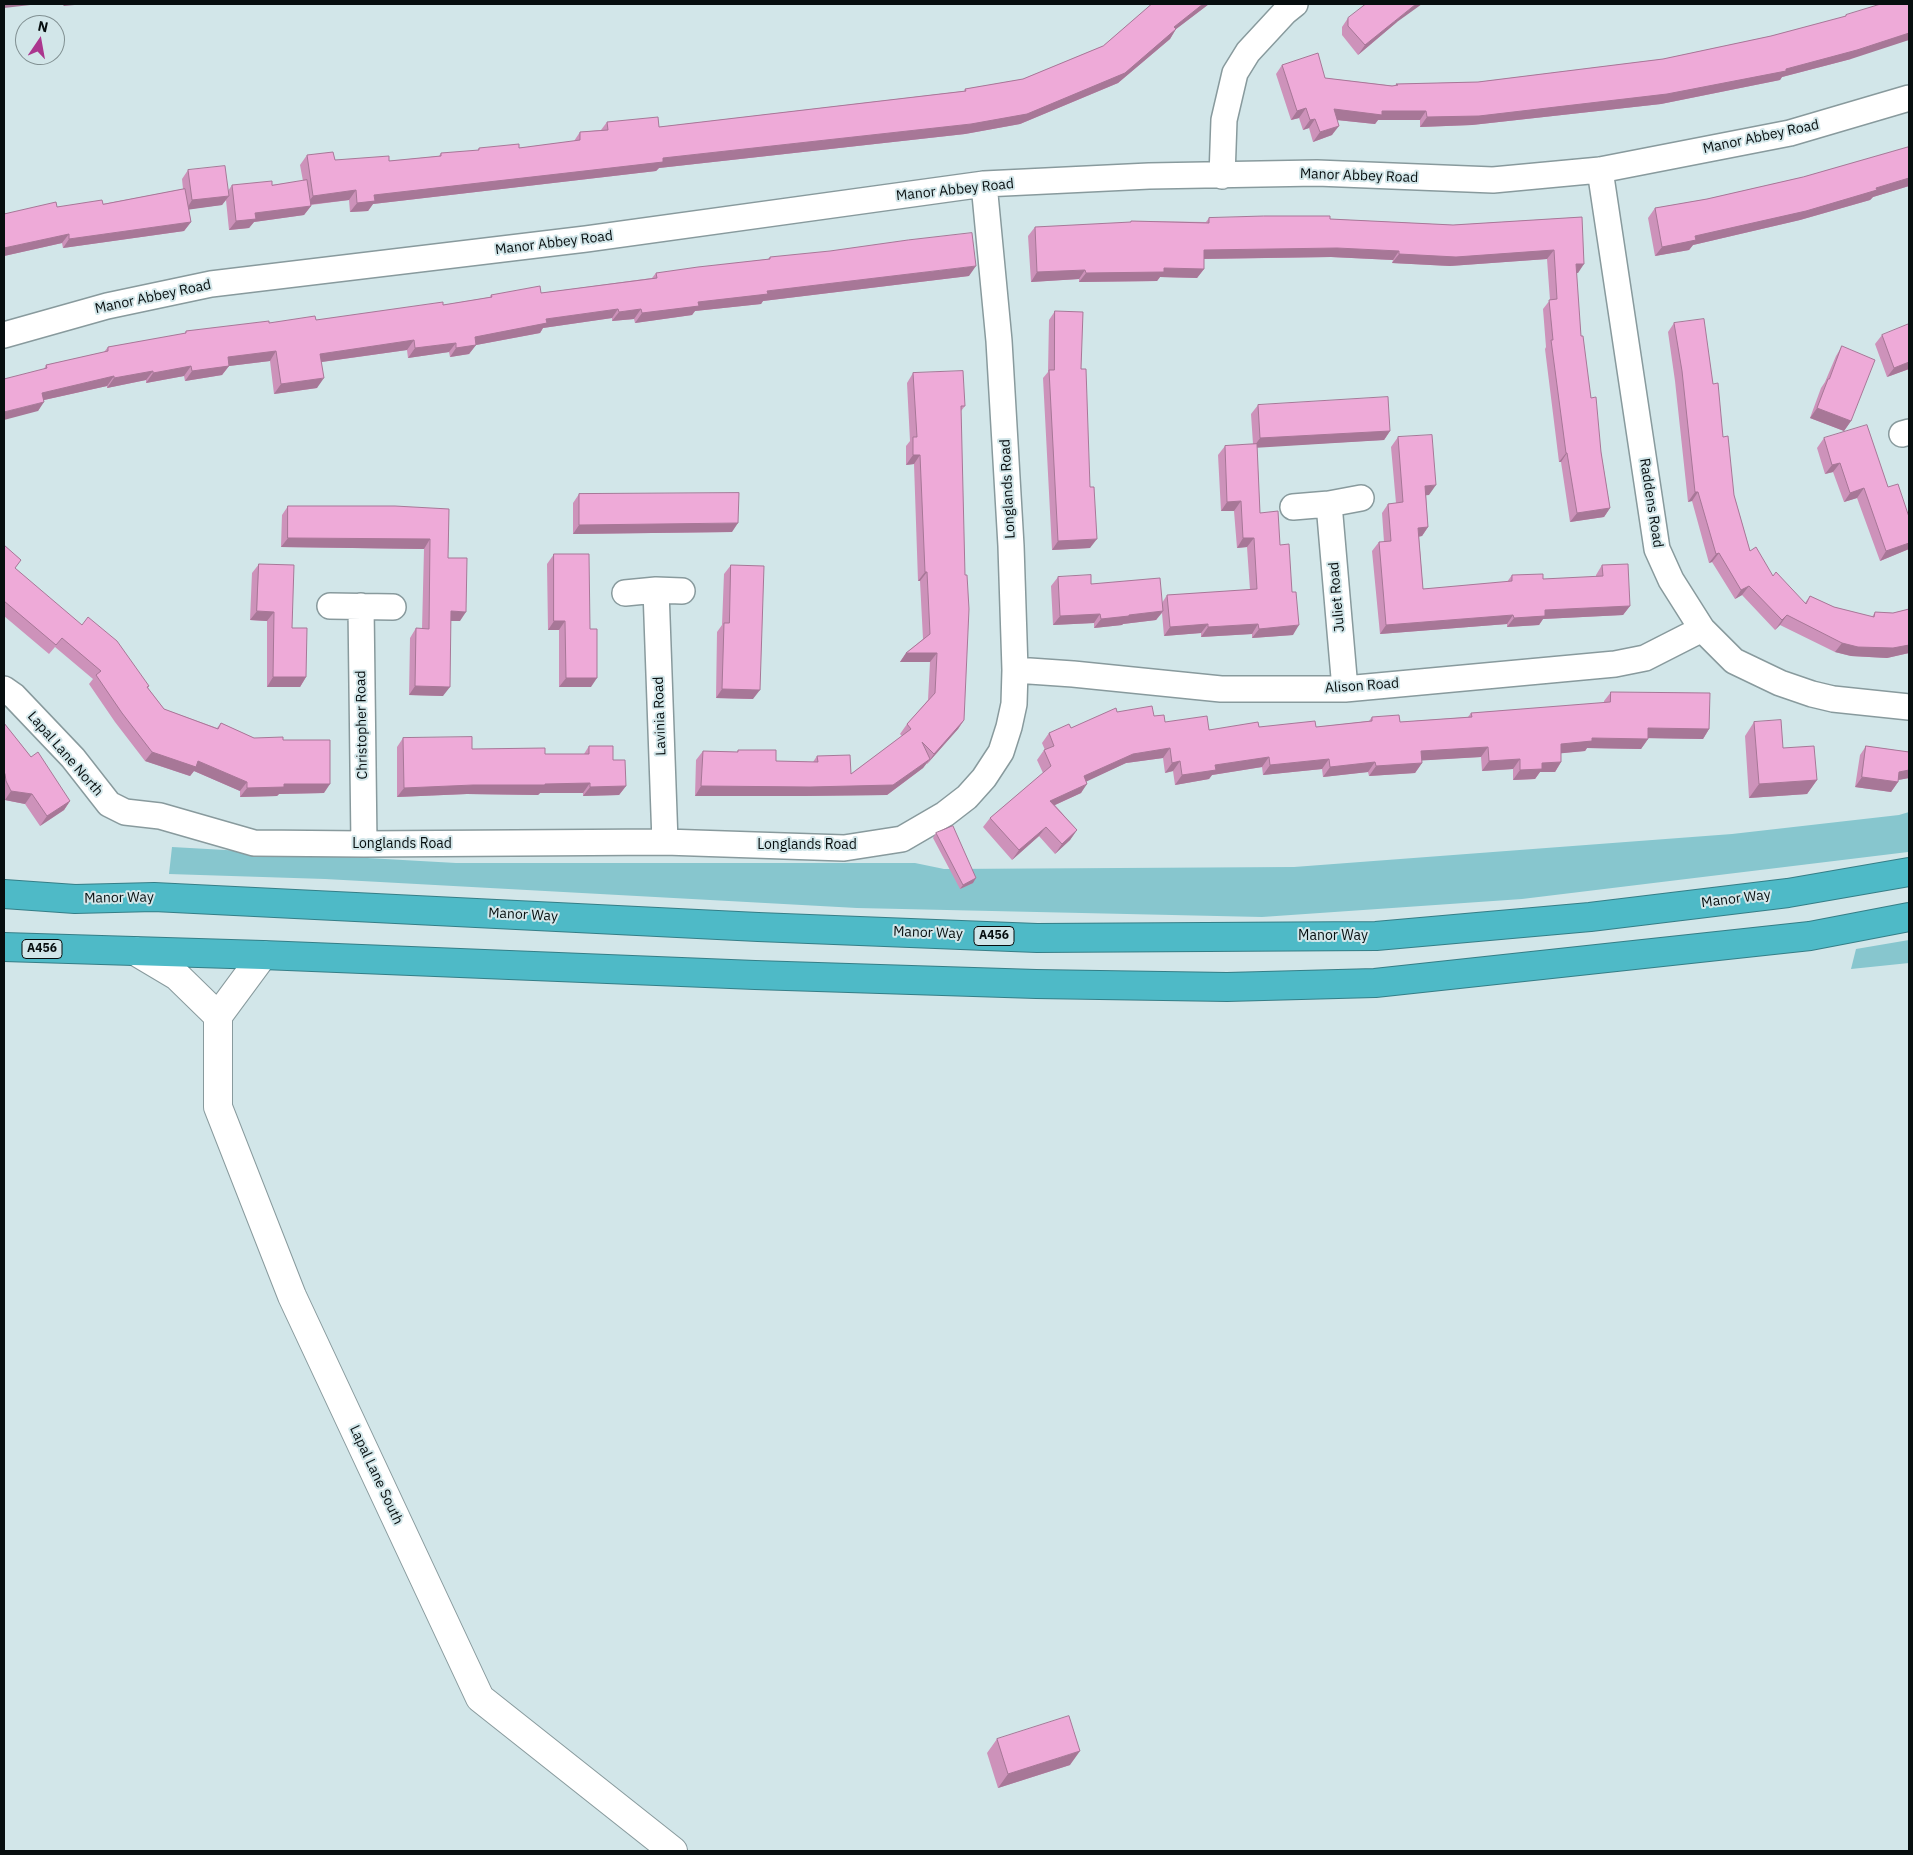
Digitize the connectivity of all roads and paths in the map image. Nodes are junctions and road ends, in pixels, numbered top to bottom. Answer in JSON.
{"nodes":[{"id":1,"x":1295,"y":4,"type":"edge"},
{"id":2,"x":1909,"y":98,"type":"edge"},
{"id":3,"x":1600,"y":170,"type":"junction"},
{"id":4,"x":1222,"y":176,"type":"junction"},
{"id":5,"x":984,"y":184,"type":"junction"},
{"id":6,"x":4,"y":335,"type":"edge"},
{"id":7,"x":1361,"y":498,"type":"dead end"},
{"id":8,"x":1328,"y":504,"type":"junction"},
{"id":9,"x":1293,"y":507,"type":"dead end"},
{"id":10,"x":656,"y":590,"type":"junction"},
{"id":11,"x":682,"y":591,"type":"dead end"},
{"id":12,"x":625,"y":593,"type":"dead end"},
{"id":13,"x":330,"y":606,"type":"dead end"},
{"id":14,"x":361,"y":606,"type":"junction"},
{"id":15,"x":392,"y":607,"type":"dead end"},
{"id":16,"x":1702,"y":629,"type":"junction"},
{"id":17,"x":1015,"y":670,"type":"junction"},
{"id":18,"x":4,"y":689,"type":"edge"},
{"id":19,"x":1345,"y":689,"type":"junction"},
{"id":20,"x":1909,"y":708,"type":"edge"},
{"id":21,"x":160,"y":816,"type":"joint"},
{"id":22,"x":665,"y":842,"type":"junction"},
{"id":23,"x":364,"y":844,"type":"junction"},
{"id":24,"x":1909,"y":872,"type":"edge"},
{"id":25,"x":4,"y":894,"type":"edge"},
{"id":26,"x":1909,"y":917,"type":"edge"},
{"id":27,"x":4,"y":948,"type":"edge"},
{"id":28,"x":135,"y":951,"type":"junction"},
{"id":29,"x":263,"y":955,"type":"junction"},
{"id":30,"x":218,"y":1016,"type":"junction"},
{"id":31,"x":673,"y":1851,"type":"edge"}],
"edges":[{"from":1,"to":4,"type":"street"},
{"from":2,"to":3,"type":"street","name":"Manor Abbey Road"},
{"from":3,"to":4,"type":"street","name":"Manor Abbey Road"},
{"from":3,"to":16,"type":"street","name":"Raddens Road"},
{"from":4,"to":5,"type":"street","name":"Manor Abbey Road"},
{"from":5,"to":6,"type":"street","name":"Manor Abbey Road"},
{"from":5,"to":17,"type":"street","name":"Longlands Road"},
{"from":7,"to":8,"type":"street"},
{"from":8,"to":9,"type":"street"},
{"from":8,"to":19,"type":"street","name":"Juliet Road"},
{"from":10,"to":11,"type":"street"},
{"from":10,"to":12,"type":"street"},
{"from":10,"to":22,"type":"street","name":"Lavinia Road"},
{"from":13,"to":14,"type":"street"},
{"from":14,"to":15,"type":"street"},
{"from":14,"to":23,"type":"street","name":"Christopher Road"},
{"from":16,"to":19,"type":"street","name":"Alison Road"},
{"from":16,"to":20,"type":"street","name":"Raddens Road"},
{"from":17,"to":19,"type":"street","name":"Alison Road"},
{"from":17,"to":22,"type":"street","name":"Longlands Road"},
{"from":18,"to":21,"type":"street","name":"Lapal Lane North"},
{"from":21,"to":23,"type":"street","name":"Longlands Road"},
{"from":22,"to":23,"type":"street","name":"Longlands Road"},
{"from":24,"to":25,"type":"highway","name":"Manor Way","number":"A456"},
{"from":26,"to":29,"type":"highway","number":"A456"},
{"from":27,"to":28,"type":"highway","number":"A456"},
{"from":28,"to":29,"type":"highway","number":"A456"},
{"from":28,"to":30,"type":"street"},
{"from":29,"to":30,"type":"street"},
{"from":30,"to":31,"type":"street","name":"Lapal Lane South"}]}
